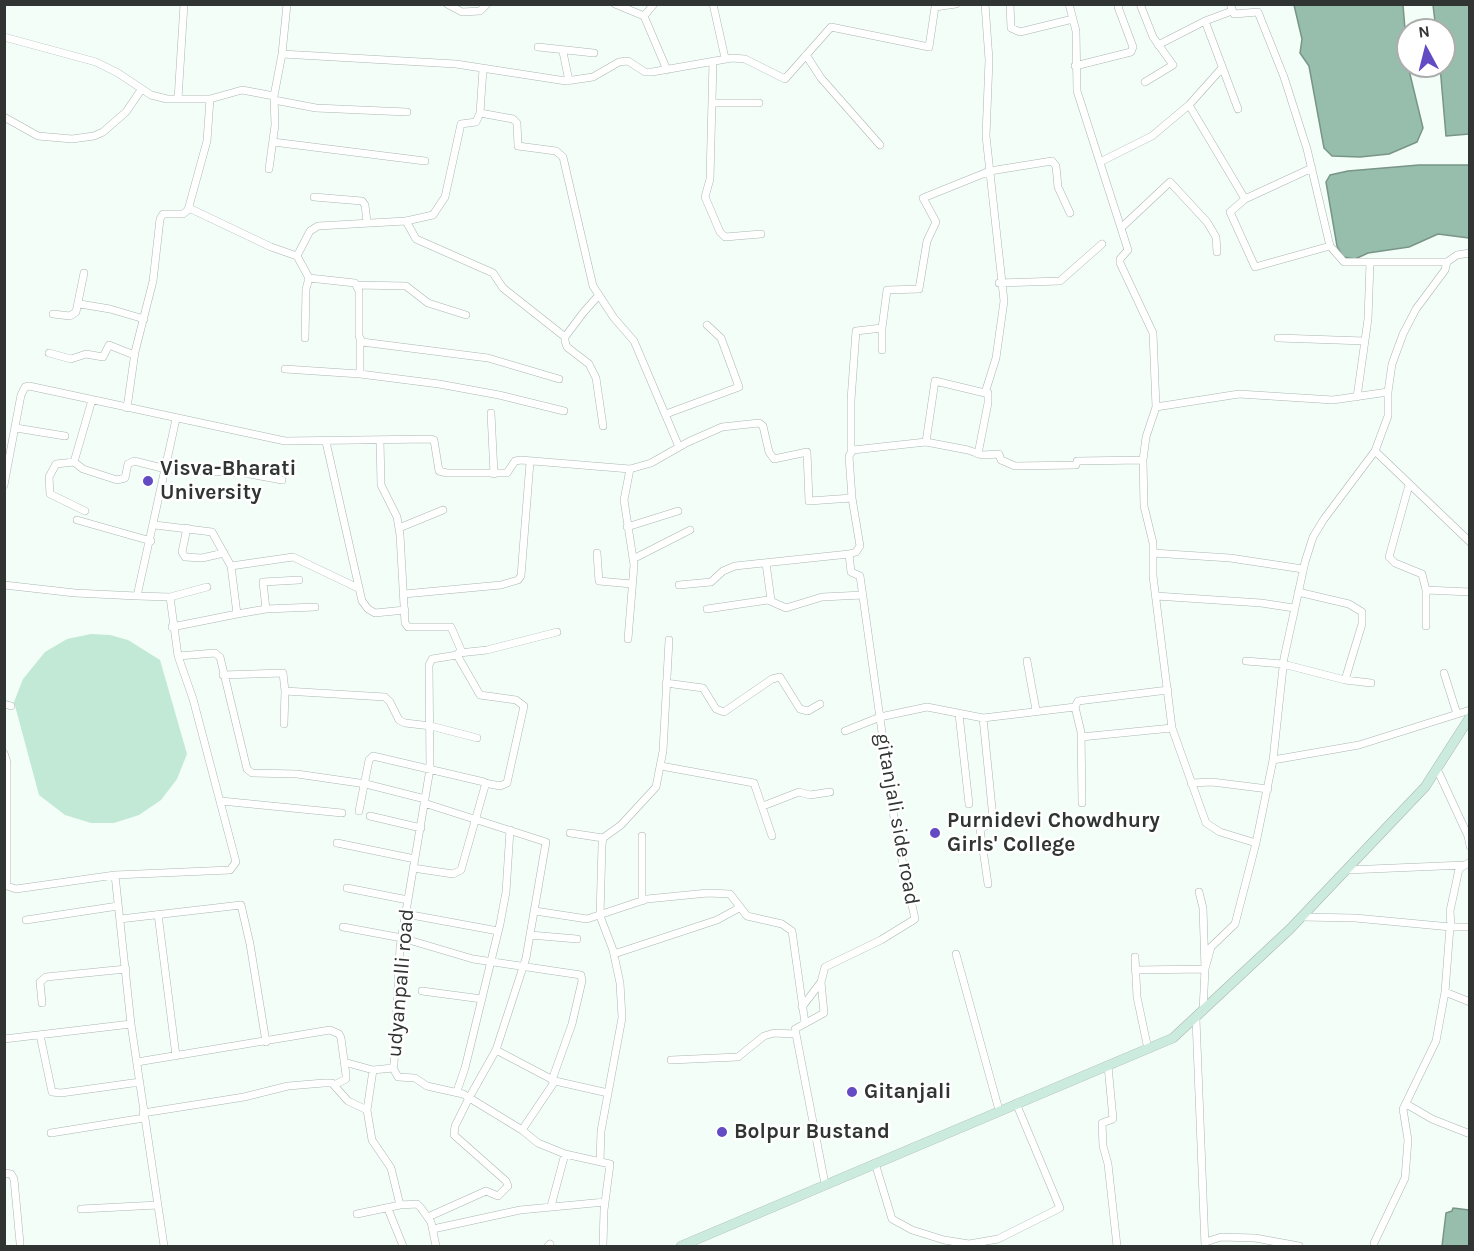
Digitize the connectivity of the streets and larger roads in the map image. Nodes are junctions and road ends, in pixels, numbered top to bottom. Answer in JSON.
{"nodes":[{"id":1,"x":184,"y":4,"type":"edge"},
{"id":2,"x":287,"y":4,"type":"edge"},
{"id":3,"x":447,"y":4,"type":"edge"},
{"id":4,"x":487,"y":4,"type":"edge"},
{"id":5,"x":615,"y":4,"type":"edge"},
{"id":6,"x":654,"y":4,"type":"edge"},
{"id":7,"x":713,"y":4,"type":"edge"},
{"id":8,"x":956,"y":4,"type":"edge"},
{"id":9,"x":985,"y":4,"type":"edge"},
{"id":10,"x":1010,"y":4,"type":"edge"},
{"id":11,"x":1069,"y":4,"type":"edge"},
{"id":12,"x":1120,"y":4,"type":"edge"},
{"id":13,"x":1140,"y":4,"type":"edge"},
{"id":14,"x":1230,"y":4,"type":"edge"},
{"id":15,"x":1234,"y":14,"type":"junction"},
{"id":16,"x":644,"y":16,"type":"junction"},
{"id":17,"x":1073,"y":20,"type":"junction"},
{"id":18,"x":1205,"y":21,"type":"junction"},
{"id":19,"x":4,"y":37,"type":"edge"},
{"id":20,"x":1158,"y":45,"type":"junction"},
{"id":21,"x":538,"y":47,"type":"dead end"},
{"id":22,"x":563,"y":52,"type":"junction"},
{"id":23,"x":594,"y":53,"type":"dead end"},
{"id":24,"x":282,"y":54,"type":"junction"},
{"id":25,"x":806,"y":55,"type":"junction"},
{"id":26,"x":724,"y":58,"type":"junction"},
{"id":27,"x":713,"y":61,"type":"junction"},
{"id":28,"x":1075,"y":66,"type":"junction"},
{"id":29,"x":1222,"y":68,"type":"junction"},
{"id":30,"x":483,"y":69,"type":"junction"},
{"id":31,"x":667,"y":70,"type":"junction"},
{"id":32,"x":569,"y":81,"type":"junction"},
{"id":33,"x":1144,"y":82,"type":"dead end"},
{"id":34,"x":141,"y":90,"type":"junction"},
{"id":35,"x":274,"y":98,"type":"junction"},
{"id":36,"x":178,"y":99,"type":"junction"},
{"id":37,"x":210,"y":99,"type":"junction"},
{"id":38,"x":712,"y":103,"type":"junction"},
{"id":39,"x":759,"y":103,"type":"dead end"},
{"id":40,"x":1189,"y":105,"type":"junction"},
{"id":41,"x":1238,"y":109,"type":"dead end"},
{"id":42,"x":407,"y":112,"type":"dead end"},
{"id":43,"x":480,"y":113,"type":"junction"},
{"id":44,"x":4,"y":117,"type":"edge"},
{"id":45,"x":273,"y":142,"type":"junction"},
{"id":46,"x":880,"y":145,"type":"dead end"},
{"id":47,"x":425,"y":161,"type":"dead end"},
{"id":48,"x":1100,"y":162,"type":"junction"},
{"id":49,"x":1312,"y":168,"type":"junction"},
{"id":50,"x":269,"y":169,"type":"dead end"},
{"id":51,"x":990,"y":171,"type":"junction"},
{"id":52,"x":314,"y":197,"type":"dead end"},
{"id":53,"x":1245,"y":199,"type":"junction"},
{"id":54,"x":189,"y":208,"type":"junction"},
{"id":55,"x":1070,"y":213,"type":"dead end"},
{"id":56,"x":406,"y":221,"type":"junction"},
{"id":57,"x":367,"y":222,"type":"junction"},
{"id":58,"x":1122,"y":227,"type":"junction"},
{"id":59,"x":761,"y":234,"type":"dead end"},
{"id":60,"x":1102,"y":244,"type":"dead end"},
{"id":61,"x":1330,"y":246,"type":"junction"},
{"id":62,"x":1217,"y":252,"type":"dead end"},
{"id":63,"x":1470,"y":253,"type":"edge"},
{"id":64,"x":297,"y":256,"type":"junction"},
{"id":65,"x":1447,"y":262,"type":"junction"},
{"id":66,"x":1370,"y":263,"type":"junction"},
{"id":67,"x":84,"y":273,"type":"dead end"},
{"id":68,"x":309,"y":278,"type":"junction"},
{"id":69,"x":999,"y":283,"type":"junction"},
{"id":70,"x":357,"y":285,"type":"junction"},
{"id":71,"x":598,"y":296,"type":"junction"},
{"id":72,"x":80,"y":304,"type":"junction"},
{"id":73,"x":53,"y":314,"type":"dead end"},
{"id":74,"x":466,"y":315,"type":"dead end"},
{"id":75,"x":144,"y":319,"type":"junction"},
{"id":76,"x":707,"y":325,"type":"dead end"},
{"id":77,"x":882,"y":328,"type":"junction"},
{"id":78,"x":565,"y":337,"type":"junction"},
{"id":79,"x":305,"y":338,"type":"dead end"},
{"id":80,"x":1278,"y":338,"type":"dead end"},
{"id":81,"x":360,"y":340,"type":"junction"},
{"id":82,"x":1365,"y":341,"type":"junction"},
{"id":83,"x":882,"y":350,"type":"dead end"},
{"id":84,"x":49,"y":353,"type":"dead end"},
{"id":85,"x":134,"y":355,"type":"junction"},
{"id":86,"x":285,"y":369,"type":"dead end"},
{"id":87,"x":360,"y":374,"type":"junction"},
{"id":88,"x":559,"y":379,"type":"dead end"},
{"id":89,"x":1388,"y":392,"type":"junction"},
{"id":90,"x":985,"y":393,"type":"junction"},
{"id":91,"x":1357,"y":397,"type":"junction"},
{"id":92,"x":92,"y":400,"type":"junction"},
{"id":93,"x":1156,"y":406,"type":"junction"},
{"id":94,"x":127,"y":408,"type":"junction"},
{"id":95,"x":564,"y":411,"type":"dead end"},
{"id":96,"x":491,"y":413,"type":"dead end"},
{"id":97,"x":666,"y":414,"type":"junction"},
{"id":98,"x":176,"y":419,"type":"junction"},
{"id":99,"x":603,"y":426,"type":"dead end"},
{"id":100,"x":16,"y":428,"type":"junction"},
{"id":101,"x":65,"y":436,"type":"dead end"},
{"id":102,"x":380,"y":440,"type":"junction"},
{"id":103,"x":326,"y":442,"type":"junction"},
{"id":104,"x":926,"y":442,"type":"junction"},
{"id":105,"x":679,"y":447,"type":"junction"},
{"id":106,"x":1375,"y":451,"type":"junction"},
{"id":107,"x":851,"y":452,"type":"junction"},
{"id":108,"x":978,"y":454,"type":"junction"},
{"id":109,"x":1143,"y":460,"type":"junction"},
{"id":110,"x":74,"y":462,"type":"junction"},
{"id":111,"x":530,"y":462,"type":"junction"},
{"id":112,"x":166,"y":469,"type":"junction"},
{"id":113,"x":630,"y":470,"type":"junction"},
{"id":114,"x":494,"y":474,"type":"junction"},
{"id":115,"x":282,"y":480,"type":"dead end"},
{"id":116,"x":4,"y":485,"type":"edge"},
{"id":117,"x":1409,"y":485,"type":"junction"},
{"id":118,"x":852,"y":498,"type":"junction"},
{"id":119,"x":443,"y":510,"type":"dead end"},
{"id":120,"x":85,"y":511,"type":"dead end"},
{"id":121,"x":678,"y":511,"type":"dead end"},
{"id":122,"x":77,"y":520,"type":"dead end"},
{"id":123,"x":155,"y":525,"type":"junction"},
{"id":124,"x":187,"y":528,"type":"junction"},
{"id":125,"x":399,"y":528,"type":"junction"},
{"id":126,"x":627,"y":528,"type":"junction"},
{"id":127,"x":690,"y":530,"type":"dead end"},
{"id":128,"x":150,"y":541,"type":"junction"},
{"id":129,"x":1470,"y":542,"type":"edge"},
{"id":130,"x":597,"y":553,"type":"dead end"},
{"id":131,"x":1153,"y":553,"type":"junction"},
{"id":132,"x":224,"y":554,"type":"junction"},
{"id":133,"x":849,"y":554,"type":"junction"},
{"id":134,"x":633,"y":559,"type":"junction"},
{"id":135,"x":766,"y":563,"type":"junction"},
{"id":136,"x":231,"y":566,"type":"junction"},
{"id":137,"x":1304,"y":569,"type":"junction"},
{"id":138,"x":299,"y":580,"type":"dead end"},
{"id":139,"x":632,"y":584,"type":"junction"},
{"id":140,"x":4,"y":585,"type":"edge"},
{"id":141,"x":679,"y":585,"type":"dead end"},
{"id":142,"x":207,"y":586,"type":"dead end"},
{"id":143,"x":358,"y":588,"type":"junction"},
{"id":144,"x":1426,"y":590,"type":"junction"},
{"id":145,"x":1298,"y":592,"type":"junction"},
{"id":146,"x":1470,"y":592,"type":"edge"},
{"id":147,"x":404,"y":594,"type":"junction"},
{"id":148,"x":863,"y":595,"type":"junction"},
{"id":149,"x":137,"y":596,"type":"junction"},
{"id":150,"x":1156,"y":596,"type":"junction"},
{"id":151,"x":170,"y":597,"type":"junction"},
{"id":152,"x":771,"y":600,"type":"junction"},
{"id":153,"x":315,"y":607,"type":"dead end"},
{"id":154,"x":1294,"y":608,"type":"junction"},
{"id":155,"x":266,"y":609,"type":"junction"},
{"id":156,"x":707,"y":609,"type":"dead end"},
{"id":157,"x":405,"y":610,"type":"junction"},
{"id":158,"x":237,"y":614,"type":"junction"},
{"id":159,"x":1426,"y":626,"type":"dead end"},
{"id":160,"x":172,"y":627,"type":"junction"},
{"id":161,"x":557,"y":632,"type":"dead end"},
{"id":162,"x":628,"y":639,"type":"dead end"},
{"id":163,"x":669,"y":640,"type":"dead end"},
{"id":164,"x":458,"y":654,"type":"junction"},
{"id":165,"x":178,"y":656,"type":"junction"},
{"id":166,"x":1027,"y":661,"type":"dead end"},
{"id":167,"x":1246,"y":661,"type":"dead end"},
{"id":168,"x":1283,"y":664,"type":"junction"},
{"id":169,"x":1444,"y":673,"type":"dead end"},
{"id":170,"x":224,"y":675,"type":"junction"},
{"id":171,"x":1345,"y":680,"type":"junction"},
{"id":172,"x":1371,"y":683,"type":"dead end"},
{"id":173,"x":666,"y":684,"type":"junction"},
{"id":174,"x":1168,"y":690,"type":"junction"},
{"id":175,"x":285,"y":691,"type":"junction"},
{"id":176,"x":820,"y":704,"type":"dead end"},
{"id":177,"x":1076,"y":706,"type":"junction"},
{"id":178,"x":1036,"y":710,"type":"junction"},
{"id":179,"x":1470,"y":710,"type":"edge"},
{"id":180,"x":959,"y":714,"type":"junction"},
{"id":181,"x":1457,"y":714,"type":"junction"},
{"id":182,"x":880,"y":717,"type":"junction"},
{"id":183,"x":983,"y":717,"type":"junction"},
{"id":184,"x":1470,"y":717,"type":"edge"},
{"id":185,"x":284,"y":724,"type":"dead end"},
{"id":186,"x":431,"y":726,"type":"junction"},
{"id":187,"x":1172,"y":728,"type":"junction"},
{"id":188,"x":845,"y":731,"type":"dead end"},
{"id":189,"x":1081,"y":737,"type":"junction"},
{"id":190,"x":477,"y":738,"type":"dead end"},
{"id":191,"x":4,"y":753,"type":"edge"},
{"id":192,"x":1273,"y":759,"type":"junction"},
{"id":193,"x":661,"y":766,"type":"junction"},
{"id":194,"x":430,"y":769,"type":"junction"},
{"id":195,"x":1437,"y":769,"type":"junction"},
{"id":196,"x":485,"y":783,"type":"junction"},
{"id":197,"x":1191,"y":783,"type":"junction"},
{"id":198,"x":366,"y":784,"type":"junction"},
{"id":199,"x":1268,"y":789,"type":"junction"},
{"id":200,"x":830,"y":792,"type":"dead end"},
{"id":201,"x":221,"y":801,"type":"junction"},
{"id":202,"x":425,"y":801,"type":"junction"},
{"id":203,"x":1082,"y":803,"type":"dead end"},
{"id":204,"x":969,"y":804,"type":"dead end"},
{"id":205,"x":763,"y":806,"type":"junction"},
{"id":206,"x":359,"y":811,"type":"dead end"},
{"id":207,"x":342,"y":813,"type":"dead end"},
{"id":208,"x":370,"y":816,"type":"dead end"},
{"id":209,"x":474,"y":818,"type":"junction"},
{"id":210,"x":421,"y":828,"type":"junction"},
{"id":211,"x":510,"y":830,"type":"junction"},
{"id":212,"x":570,"y":833,"type":"dead end"},
{"id":213,"x":642,"y":836,"type":"dead end"},
{"id":214,"x":772,"y":836,"type":"dead end"},
{"id":215,"x":603,"y":838,"type":"junction"},
{"id":216,"x":337,"y":843,"type":"dead end"},
{"id":217,"x":1256,"y":843,"type":"junction"},
{"id":218,"x":1470,"y":846,"type":"edge"},
{"id":219,"x":415,"y":859,"type":"junction"},
{"id":220,"x":1467,"y":864,"type":"edge"},
{"id":221,"x":413,"y":868,"type":"junction"},
{"id":222,"x":1347,"y":870,"type":"junction"},
{"id":223,"x":115,"y":875,"type":"junction"},
{"id":224,"x":988,"y":884,"type":"dead end"},
{"id":225,"x":6,"y":887,"type":"edge"},
{"id":226,"x":347,"y":888,"type":"dead end"},
{"id":227,"x":1199,"y":892,"type":"dead end"},
{"id":228,"x":408,"y":900,"type":"junction"},
{"id":229,"x":642,"y":901,"type":"junction"},
{"id":230,"x":118,"y":906,"type":"junction"},
{"id":231,"x":739,"y":908,"type":"junction"},
{"id":232,"x":535,"y":911,"type":"junction"},
{"id":233,"x":158,"y":914,"type":"junction"},
{"id":234,"x":406,"y":914,"type":"junction"},
{"id":235,"x":600,"y":916,"type":"junction"},
{"id":236,"x":1302,"y":917,"type":"junction"},
{"id":237,"x":120,"y":919,"type":"junction"},
{"id":238,"x":26,"y":920,"type":"dead end"},
{"id":239,"x":343,"y":927,"type":"dead end"},
{"id":240,"x":1450,"y":927,"type":"junction"},
{"id":241,"x":1470,"y":927,"type":"edge"},
{"id":242,"x":498,"y":931,"type":"junction"},
{"id":243,"x":530,"y":935,"type":"junction"},
{"id":244,"x":402,"y":938,"type":"junction"},
{"id":245,"x":577,"y":939,"type":"dead end"},
{"id":246,"x":614,"y":954,"type":"junction"},
{"id":247,"x":956,"y":954,"type":"dead end"},
{"id":248,"x":1135,"y":957,"type":"dead end"},
{"id":249,"x":491,"y":961,"type":"junction"},
{"id":250,"x":523,"y":967,"type":"junction"},
{"id":251,"x":126,"y":969,"type":"junction"},
{"id":252,"x":1205,"y":969,"type":"junction"},
{"id":253,"x":1135,"y":970,"type":"junction"},
{"id":254,"x":821,"y":982,"type":"junction"},
{"id":255,"x":422,"y":992,"type":"dead end"},
{"id":256,"x":1445,"y":992,"type":"junction"},
{"id":257,"x":482,"y":999,"type":"junction"},
{"id":258,"x":1470,"y":1002,"type":"edge"},
{"id":259,"x":42,"y":1003,"type":"dead end"},
{"id":260,"x":802,"y":1007,"type":"junction"},
{"id":261,"x":1199,"y":1016,"type":"junction"},
{"id":262,"x":805,"y":1023,"type":"junction"},
{"id":263,"x":131,"y":1024,"type":"junction"},
{"id":264,"x":795,"y":1034,"type":"junction"},
{"id":265,"x":40,"y":1035,"type":"junction"},
{"id":266,"x":4,"y":1039,"type":"edge"},
{"id":267,"x":266,"y":1041,"type":"junction"},
{"id":268,"x":1148,"y":1049,"type":"junction"},
{"id":269,"x":496,"y":1050,"type":"junction"},
{"id":270,"x":176,"y":1056,"type":"junction"},
{"id":271,"x":671,"y":1060,"type":"dead end"},
{"id":272,"x":137,"y":1062,"type":"junction"},
{"id":273,"x":344,"y":1062,"type":"junction"},
{"id":274,"x":1108,"y":1066,"type":"junction"},
{"id":275,"x":393,"y":1068,"type":"junction"},
{"id":276,"x":373,"y":1070,"type":"junction"},
{"id":277,"x":554,"y":1080,"type":"junction"},
{"id":278,"x":140,"y":1082,"type":"junction"},
{"id":279,"x":334,"y":1085,"type":"junction"},
{"id":280,"x":457,"y":1092,"type":"junction"},
{"id":281,"x":608,"y":1093,"type":"junction"},
{"id":282,"x":469,"y":1098,"type":"junction"},
{"id":283,"x":1016,"y":1103,"type":"junction"},
{"id":284,"x":1408,"y":1105,"type":"junction"},
{"id":285,"x":367,"y":1110,"type":"junction"},
{"id":286,"x":999,"y":1110,"type":"junction"},
{"id":287,"x":144,"y":1115,"type":"junction"},
{"id":288,"x":522,"y":1131,"type":"junction"},
{"id":289,"x":51,"y":1133,"type":"dead end"},
{"id":290,"x":1470,"y":1134,"type":"edge"},
{"id":291,"x":565,"y":1154,"type":"junction"},
{"id":292,"x":600,"y":1161,"type":"junction"},
{"id":293,"x":875,"y":1163,"type":"junction"},
{"id":294,"x":4,"y":1173,"type":"edge"},
{"id":295,"x":825,"y":1184,"type":"junction"},
{"id":296,"x":605,"y":1202,"type":"junction"},
{"id":297,"x":158,"y":1205,"type":"junction"},
{"id":298,"x":400,"y":1206,"type":"junction"},
{"id":299,"x":551,"y":1206,"type":"junction"},
{"id":300,"x":81,"y":1209,"type":"dead end"},
{"id":301,"x":388,"y":1209,"type":"junction"},
{"id":302,"x":357,"y":1214,"type":"dead end"},
{"id":303,"x":428,"y":1217,"type":"junction"},
{"id":304,"x":433,"y":1228,"type":"junction"},
{"id":305,"x":20,"y":1243,"type":"dead end"},
{"id":306,"x":1374,"y":1243,"type":"dead end"},
{"id":307,"x":1205,"y":1244,"type":"edge"},
{"id":308,"x":164,"y":1246,"type":"edge"},
{"id":309,"x":402,"y":1246,"type":"edge"},
{"id":310,"x":436,"y":1246,"type":"edge"},
{"id":311,"x":603,"y":1246,"type":"edge"},
{"id":312,"x":681,"y":1246,"type":"edge"},
{"id":313,"x":1118,"y":1246,"type":"edge"},
{"id":314,"x":1299,"y":1246,"type":"edge"}],
"edges":[{"from":1,"to":36,"type":"street"},
{"from":2,"to":24,"type":"street"},
{"from":3,"to":4,"type":"street"},
{"from":5,"to":16,"type":"street"},
{"from":6,"to":16,"type":"street"},
{"from":7,"to":26,"type":"street"},
{"from":8,"to":25,"type":"street"},
{"from":9,"to":51,"type":"street"},
{"from":10,"to":17,"type":"street"},
{"from":11,"to":17,"type":"street"},
{"from":12,"to":28,"type":"street"},
{"from":13,"to":20,"type":"street"},
{"from":14,"to":15,"type":"street"},
{"from":15,"to":18,"type":"street"},
{"from":15,"to":49,"type":"street"},
{"from":16,"to":31,"type":"street"},
{"from":17,"to":28,"type":"street"},
{"from":18,"to":20,"type":"street"},
{"from":18,"to":29,"type":"street"},
{"from":19,"to":34,"type":"street"},
{"from":20,"to":33,"type":"street"},
{"from":21,"to":22,"type":"street"},
{"from":22,"to":23,"type":"street"},
{"from":22,"to":32,"type":"street"},
{"from":24,"to":30,"type":"street"},
{"from":24,"to":35,"type":"street"},
{"from":25,"to":26,"type":"street"},
{"from":25,"to":46,"type":"street"},
{"from":26,"to":27,"type":"street"},
{"from":27,"to":31,"type":"street"},
{"from":27,"to":38,"type":"street"},
{"from":28,"to":48,"type":"street"},
{"from":29,"to":40,"type":"street"},
{"from":29,"to":41,"type":"street"},
{"from":30,"to":32,"type":"street"},
{"from":30,"to":43,"type":"street"},
{"from":31,"to":32,"type":"street"},
{"from":34,"to":36,"type":"street"},
{"from":34,"to":44,"type":"street"},
{"from":35,"to":37,"type":"street"},
{"from":35,"to":42,"type":"street"},
{"from":35,"to":45,"type":"street"},
{"from":36,"to":37,"type":"street"},
{"from":37,"to":54,"type":"street"},
{"from":38,"to":39,"type":"street"},
{"from":38,"to":59,"type":"street"},
{"from":40,"to":48,"type":"street"},
{"from":40,"to":53,"type":"street"},
{"from":43,"to":56,"type":"street"},
{"from":43,"to":71,"type":"street"},
{"from":45,"to":47,"type":"street"},
{"from":45,"to":50,"type":"street"},
{"from":48,"to":58,"type":"street"},
{"from":49,"to":53,"type":"street"},
{"from":49,"to":61,"type":"street"},
{"from":51,"to":55,"type":"street"},
{"from":51,"to":69,"type":"street"},
{"from":51,"to":77,"type":"street"},
{"from":52,"to":57,"type":"street"},
{"from":53,"to":61,"type":"street"},
{"from":54,"to":64,"type":"street"},
{"from":54,"to":75,"type":"street"},
{"from":56,"to":57,"type":"street"},
{"from":56,"to":78,"type":"street"},
{"from":57,"to":64,"type":"street"},
{"from":58,"to":62,"type":"street"},
{"from":58,"to":93,"type":"street"},
{"from":60,"to":69,"type":"street"},
{"from":61,"to":66,"type":"street"},
{"from":63,"to":65,"type":"street"},
{"from":64,"to":68,"type":"street"},
{"from":65,"to":66,"type":"street"},
{"from":65,"to":89,"type":"street"},
{"from":66,"to":82,"type":"street"},
{"from":67,"to":72,"type":"street"},
{"from":68,"to":70,"type":"street"},
{"from":68,"to":79,"type":"street"},
{"from":69,"to":90,"type":"street"},
{"from":70,"to":74,"type":"street"},
{"from":70,"to":81,"type":"street"},
{"from":71,"to":78,"type":"street"},
{"from":71,"to":97,"type":"street"},
{"from":72,"to":73,"type":"street"},
{"from":72,"to":75,"type":"street"},
{"from":75,"to":85,"type":"street"},
{"from":76,"to":97,"type":"street"},
{"from":77,"to":83,"type":"street"},
{"from":77,"to":107,"type":"street"},
{"from":78,"to":99,"type":"street"},
{"from":80,"to":82,"type":"street"},
{"from":81,"to":87,"type":"street"},
{"from":81,"to":88,"type":"street"},
{"from":82,"to":91,"type":"street"},
{"from":84,"to":85,"type":"street"},
{"from":85,"to":94,"type":"street"},
{"from":86,"to":87,"type":"street"},
{"from":87,"to":95,"type":"street"},
{"from":89,"to":91,"type":"street"},
{"from":89,"to":106,"type":"street"},
{"from":90,"to":104,"type":"street"},
{"from":90,"to":108,"type":"street"},
{"from":91,"to":93,"type":"street"},
{"from":92,"to":94,"type":"street"},
{"from":92,"to":100,"type":"street"},
{"from":92,"to":110,"type":"street"},
{"from":93,"to":109,"type":"street"},
{"from":94,"to":98,"type":"street"},
{"from":96,"to":114,"type":"street"},
{"from":97,"to":105,"type":"street"},
{"from":98,"to":103,"type":"street"},
{"from":98,"to":112,"type":"street"},
{"from":100,"to":101,"type":"street"},
{"from":100,"to":116,"type":"street"},
{"from":102,"to":103,"type":"street"},
{"from":102,"to":114,"type":"street"},
{"from":102,"to":125,"type":"street"},
{"from":103,"to":143,"type":"street"},
{"from":104,"to":107,"type":"street"},
{"from":104,"to":108,"type":"street"},
{"from":105,"to":113,"type":"street"},
{"from":105,"to":118,"type":"street"},
{"from":106,"to":117,"type":"street"},
{"from":106,"to":137,"type":"street"},
{"from":107,"to":118,"type":"street"},
{"from":108,"to":109,"type":"street"},
{"from":109,"to":131,"type":"street"},
{"from":110,"to":112,"type":"street"},
{"from":110,"to":120,"type":"street"},
{"from":111,"to":113,"type":"street"},
{"from":111,"to":114,"type":"street"},
{"from":111,"to":147,"type":"street"},
{"from":112,"to":115,"type":"street"},
{"from":112,"to":123,"type":"street"},
{"from":113,"to":126,"type":"street"},
{"from":117,"to":129,"type":"street"},
{"from":117,"to":144,"type":"street"},
{"from":118,"to":133,"type":"street"},
{"from":119,"to":125,"type":"street"},
{"from":121,"to":126,"type":"street"},
{"from":122,"to":128,"type":"street"},
{"from":123,"to":124,"type":"street"},
{"from":123,"to":128,"type":"street"},
{"from":124,"to":132,"type":"street"},
{"from":124,"to":132,"type":"street"},
{"from":125,"to":147,"type":"street"},
{"from":126,"to":134,"type":"street"},
{"from":127,"to":134,"type":"street"},
{"from":128,"to":149,"type":"street"},
{"from":130,"to":139,"type":"street"},
{"from":131,"to":137,"type":"street"},
{"from":131,"to":150,"type":"street"},
{"from":132,"to":136,"type":"street"},
{"from":133,"to":135,"type":"street"},
{"from":133,"to":148,"type":"street","name":"gitanjali side road"},
{"from":134,"to":139,"type":"street"},
{"from":135,"to":141,"type":"street"},
{"from":135,"to":152,"type":"street"},
{"from":136,"to":143,"type":"street"},
{"from":136,"to":158,"type":"street"},
{"from":137,"to":145,"type":"street"},
{"from":138,"to":155,"type":"street"},
{"from":139,"to":162,"type":"street"},
{"from":140,"to":149,"type":"street"},
{"from":142,"to":151,"type":"street"},
{"from":143,"to":157,"type":"street"},
{"from":144,"to":146,"type":"street"},
{"from":144,"to":159,"type":"street"},
{"from":145,"to":154,"type":"street"},
{"from":145,"to":171,"type":"street"},
{"from":147,"to":157,"type":"street"},
{"from":148,"to":152,"type":"street"},
{"from":148,"to":182,"type":"street","name":"gitanjali side road"},
{"from":149,"to":151,"type":"street"},
{"from":150,"to":154,"type":"street"},
{"from":150,"to":174,"type":"street"},
{"from":151,"to":160,"type":"street"},
{"from":152,"to":156,"type":"street"},
{"from":153,"to":155,"type":"street"},
{"from":154,"to":168,"type":"street"},
{"from":155,"to":158,"type":"street"},
{"from":157,"to":164,"type":"street"},
{"from":158,"to":160,"type":"street"},
{"from":160,"to":165,"type":"street"},
{"from":161,"to":164,"type":"street"},
{"from":163,"to":173,"type":"street"},
{"from":164,"to":186,"type":"street","name":"udyanpalli road"},
{"from":164,"to":196,"type":"street"},
{"from":165,"to":170,"type":"street"},
{"from":165,"to":201,"type":"street"},
{"from":166,"to":178,"type":"street"},
{"from":167,"to":168,"type":"street"},
{"from":168,"to":171,"type":"street"},
{"from":168,"to":192,"type":"street"},
{"from":169,"to":181,"type":"street"},
{"from":170,"to":175,"type":"street"},
{"from":170,"to":198,"type":"street"},
{"from":171,"to":172,"type":"street"},
{"from":173,"to":176,"type":"street"},
{"from":173,"to":193,"type":"street"},
{"from":174,"to":177,"type":"street"},
{"from":174,"to":187,"type":"street"},
{"from":175,"to":185,"type":"street"},
{"from":175,"to":186,"type":"street"},
{"from":177,"to":178,"type":"street"},
{"from":177,"to":189,"type":"street"},
{"from":178,"to":183,"type":"street"},
{"from":179,"to":181,"type":"street"},
{"from":180,"to":182,"type":"street"},
{"from":180,"to":183,"type":"street"},
{"from":180,"to":204,"type":"street"},
{"from":181,"to":192,"type":"street"},
{"from":182,"to":188,"type":"street"},
{"from":182,"to":254,"type":"street","name":"gitanjali side road"},
{"from":183,"to":224,"type":"street"},
{"from":184,"to":195,"type":"street"},
{"from":186,"to":190,"type":"street"},
{"from":186,"to":194,"type":"street","name":"udyanpalli road"},
{"from":187,"to":189,"type":"street"},
{"from":187,"to":197,"type":"street"},
{"from":189,"to":203,"type":"street"},
{"from":191,"to":225,"type":"street"},
{"from":192,"to":199,"type":"street"},
{"from":193,"to":205,"type":"street"},
{"from":193,"to":215,"type":"street"},
{"from":194,"to":196,"type":"street"},
{"from":194,"to":198,"type":"street"},
{"from":194,"to":202,"type":"street","name":"udyanpalli road"},
{"from":195,"to":218,"type":"street"},
{"from":195,"to":222,"type":"street"},
{"from":196,"to":209,"type":"street"},
{"from":197,"to":199,"type":"street"},
{"from":197,"to":217,"type":"street"},
{"from":198,"to":202,"type":"street"},
{"from":198,"to":206,"type":"street"},
{"from":199,"to":217,"type":"street"},
{"from":200,"to":205,"type":"street"},
{"from":201,"to":207,"type":"street"},
{"from":201,"to":223,"type":"street"},
{"from":202,"to":209,"type":"street"},
{"from":202,"to":210,"type":"street","name":"udyanpalli road"},
{"from":205,"to":214,"type":"street"},
{"from":208,"to":210,"type":"street"},
{"from":209,"to":211,"type":"street"},
{"from":209,"to":221,"type":"street"},
{"from":210,"to":219,"type":"street","name":"udyanpalli road"},
{"from":211,"to":232,"type":"street"},
{"from":211,"to":242,"type":"street"},
{"from":212,"to":215,"type":"street"},
{"from":213,"to":229,"type":"street"},
{"from":215,"to":235,"type":"street"},
{"from":216,"to":219,"type":"street"},
{"from":217,"to":252,"type":"street"},
{"from":219,"to":221,"type":"street","name":"udyanpalli road"},
{"from":220,"to":222,"type":"street"},
{"from":220,"to":240,"type":"street"},
{"from":221,"to":228,"type":"street","name":"udyanpalli road"},
{"from":222,"to":236,"type":"street"},
{"from":223,"to":225,"type":"street"},
{"from":223,"to":230,"type":"street"},
{"from":226,"to":228,"type":"street"},
{"from":227,"to":252,"type":"street"},
{"from":228,"to":234,"type":"street","name":"udyanpalli road"},
{"from":229,"to":231,"type":"street"},
{"from":229,"to":235,"type":"street"},
{"from":230,"to":237,"type":"street"},
{"from":230,"to":238,"type":"street"},
{"from":231,"to":246,"type":"street"},
{"from":231,"to":260,"type":"street"},
{"from":232,"to":235,"type":"street"},
{"from":232,"to":243,"type":"street"},
{"from":233,"to":237,"type":"street"},
{"from":233,"to":267,"type":"street"},
{"from":233,"to":270,"type":"street"},
{"from":234,"to":242,"type":"street"},
{"from":234,"to":244,"type":"street","name":"udyanpalli road"},
{"from":235,"to":246,"type":"street"},
{"from":236,"to":240,"type":"street"},
{"from":236,"to":261,"type":"street"},
{"from":237,"to":251,"type":"street"},
{"from":239,"to":244,"type":"street"},
{"from":240,"to":241,"type":"street"},
{"from":240,"to":256,"type":"street"},
{"from":242,"to":249,"type":"street"},
{"from":243,"to":245,"type":"street"},
{"from":243,"to":250,"type":"street"},
{"from":244,"to":249,"type":"street"},
{"from":244,"to":275,"type":"street","name":"udyanpalli road"},
{"from":246,"to":281,"type":"street"},
{"from":247,"to":286,"type":"street"},
{"from":248,"to":253,"type":"street"},
{"from":249,"to":250,"type":"street"},
{"from":249,"to":257,"type":"street"},
{"from":250,"to":269,"type":"street"},
{"from":250,"to":277,"type":"street"},
{"from":251,"to":259,"type":"street"},
{"from":251,"to":263,"type":"street"},
{"from":252,"to":253,"type":"street"},
{"from":252,"to":261,"type":"street"},
{"from":253,"to":268,"type":"street"},
{"from":254,"to":260,"type":"street"},
{"from":254,"to":262,"type":"street"},
{"from":255,"to":257,"type":"street"},
{"from":256,"to":258,"type":"street"},
{"from":256,"to":284,"type":"street"},
{"from":257,"to":280,"type":"street"},
{"from":260,"to":262,"type":"street"},
{"from":261,"to":268,"type":"street"},
{"from":261,"to":307,"type":"street"},
{"from":262,"to":264,"type":"street"},
{"from":263,"to":265,"type":"street"},
{"from":263,"to":272,"type":"street"},
{"from":264,"to":271,"type":"street"},
{"from":264,"to":295,"type":"street"},
{"from":265,"to":266,"type":"street"},
{"from":265,"to":278,"type":"street"},
{"from":267,"to":270,"type":"street"},
{"from":267,"to":273,"type":"street"},
{"from":268,"to":274,"type":"street"},
{"from":269,"to":277,"type":"street"},
{"from":269,"to":282,"type":"street"},
{"from":270,"to":272,"type":"street"},
{"from":272,"to":278,"type":"street"},
{"from":273,"to":276,"type":"street"},
{"from":273,"to":279,"type":"street"},
{"from":274,"to":283,"type":"street"},
{"from":274,"to":313,"type":"street"},
{"from":275,"to":276,"type":"street","name":"udyanpalli road"},
{"from":275,"to":280,"type":"street"},
{"from":276,"to":285,"type":"street","name":"udyanpalli road"},
{"from":277,"to":281,"type":"street"},
{"from":277,"to":288,"type":"street"},
{"from":278,"to":287,"type":"street"},
{"from":279,"to":285,"type":"street"},
{"from":279,"to":287,"type":"street"},
{"from":280,"to":282,"type":"street"},
{"from":281,"to":292,"type":"street"},
{"from":282,"to":288,"type":"street"},
{"from":282,"to":303,"type":"street"},
{"from":283,"to":286,"type":"street"},
{"from":283,"to":293,"type":"street"},
{"from":284,"to":290,"type":"street"},
{"from":284,"to":306,"type":"street"},
{"from":285,"to":298,"type":"street","name":"udyanpalli road"},
{"from":286,"to":293,"type":"street"},
{"from":287,"to":289,"type":"street"},
{"from":287,"to":297,"type":"street"},
{"from":288,"to":291,"type":"street"},
{"from":291,"to":292,"type":"street"},
{"from":291,"to":299,"type":"street"},
{"from":292,"to":296,"type":"street"},
{"from":293,"to":295,"type":"street"},
{"from":294,"to":305,"type":"street"},
{"from":295,"to":312,"type":"street"},
{"from":296,"to":299,"type":"street"},
{"from":296,"to":311,"type":"street"},
{"from":297,"to":300,"type":"street"},
{"from":297,"to":308,"type":"street"},
{"from":298,"to":301,"type":"street"},
{"from":298,"to":303,"type":"street"},
{"from":299,"to":304,"type":"street"},
{"from":301,"to":302,"type":"street"},
{"from":301,"to":309,"type":"street"},
{"from":303,"to":304,"type":"street"},
{"from":304,"to":310,"type":"street"},
{"from":307,"to":314,"type":"street"}]}
